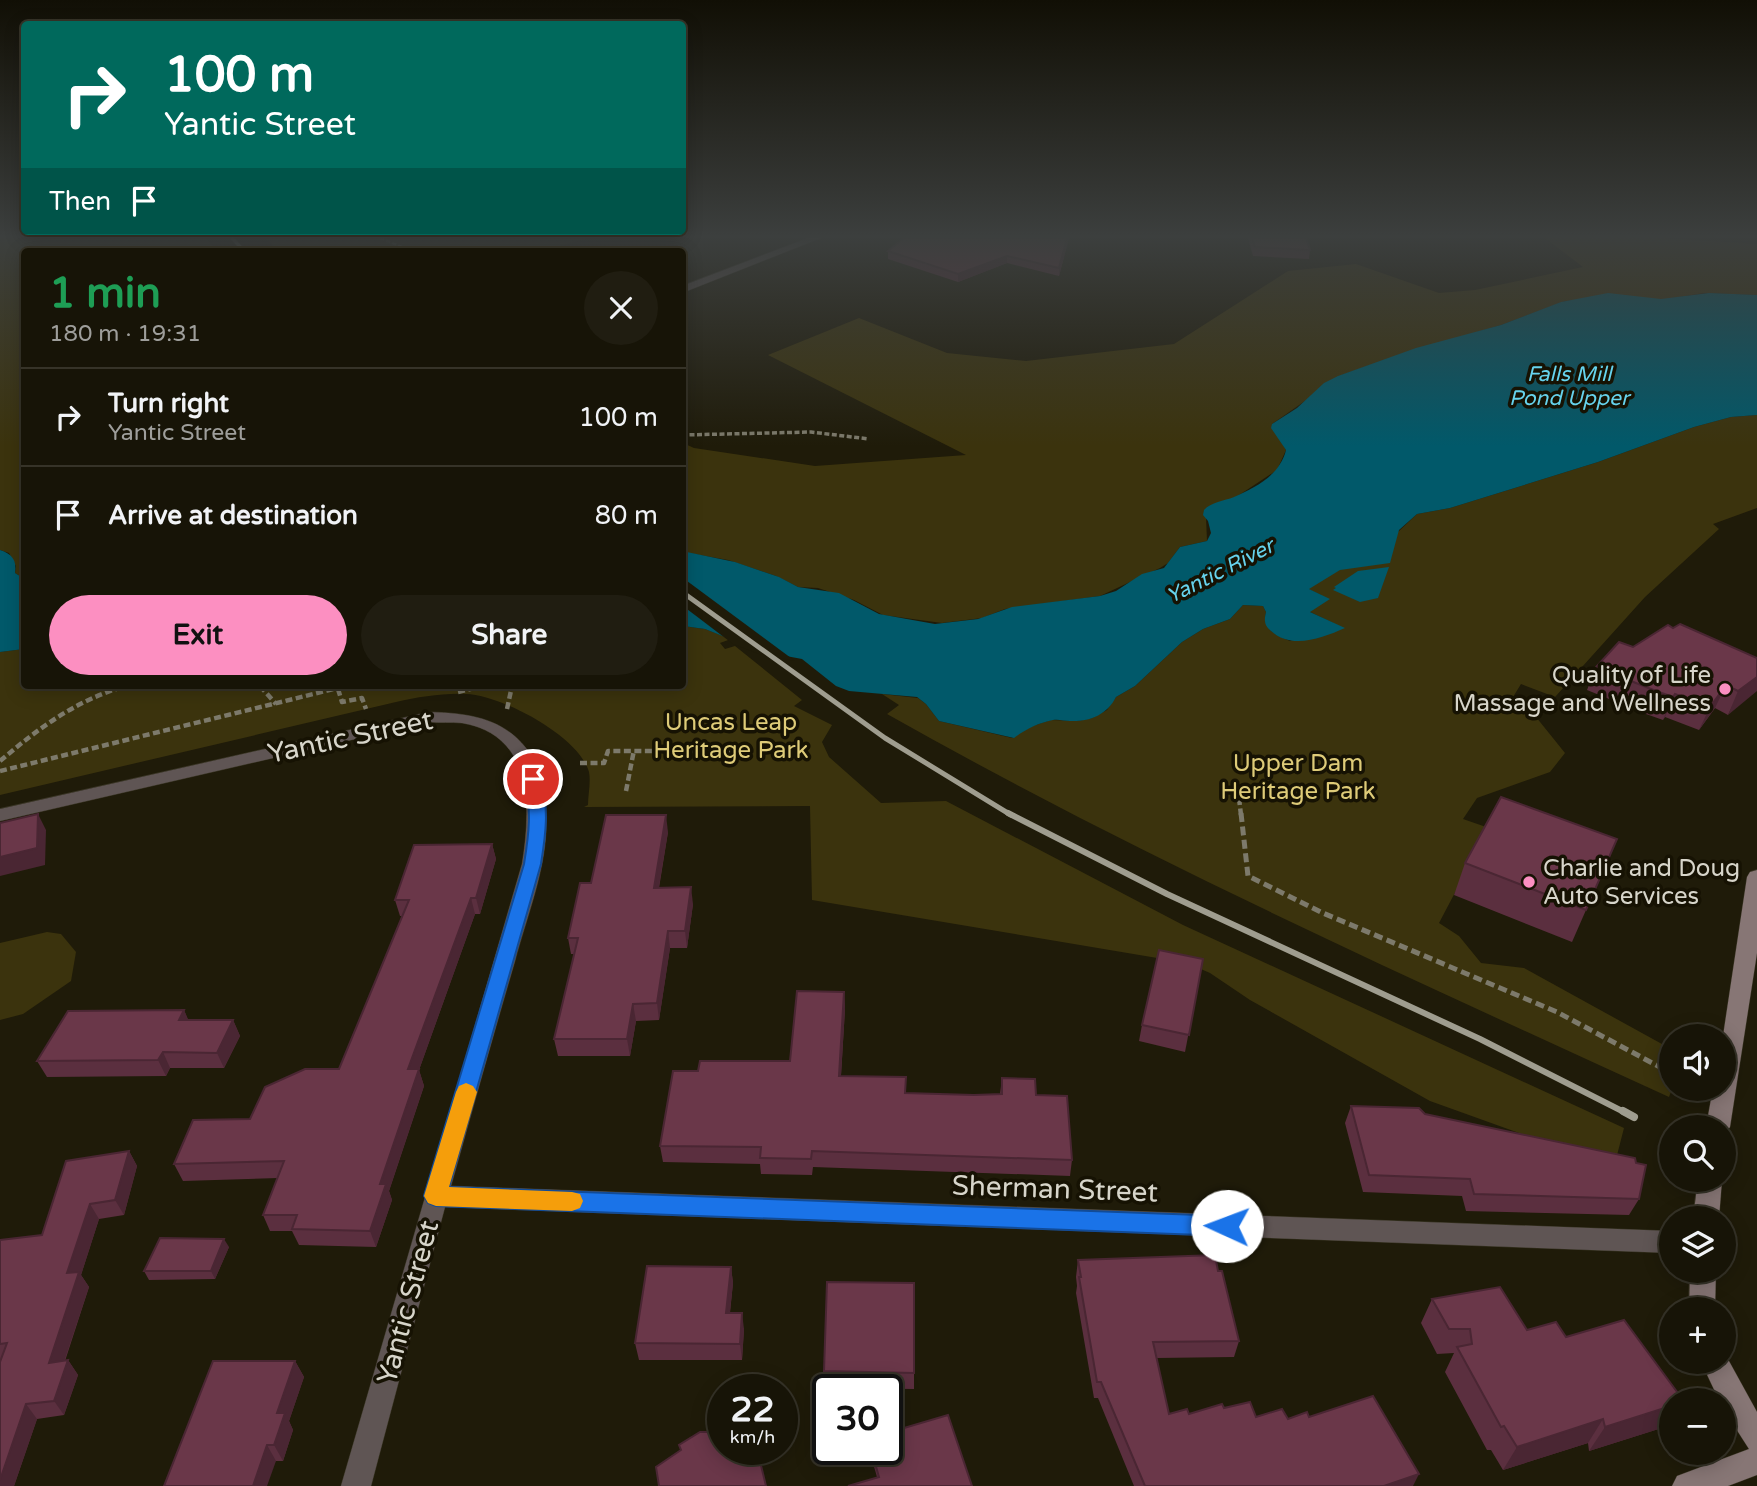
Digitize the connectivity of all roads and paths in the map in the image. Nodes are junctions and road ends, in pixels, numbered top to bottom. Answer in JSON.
{"nodes":[{"id":1,"x":686,"y":435,"type":"edge"},
{"id":2,"x":869,"y":439,"type":"dead end"},
{"id":3,"x":114,"y":689,"type":"edge"},
{"id":4,"x":263,"y":689,"type":"edge"},
{"id":5,"x":338,"y":689,"type":"joint"},
{"id":6,"x":511,"y":689,"type":"edge"},
{"id":7,"x":276,"y":704,"type":"junction"},
{"id":8,"x":507,"y":710,"type":"dead end"},
{"id":9,"x":367,"y":713,"type":"dead end"},
{"id":10,"x":634,"y":750,"type":"junction"},
{"id":11,"x":749,"y":751,"type":"dead end"},
{"id":12,"x":0,"y":761,"type":"edge"},
{"id":13,"x":580,"y":764,"type":"dead end"},
{"id":14,"x":0,"y":771,"type":"edge"},
{"id":15,"x":626,"y":791,"type":"dead end"},
{"id":16,"x":1239,"y":798,"type":"dead end"},
{"id":17,"x":0,"y":815,"type":"edge"},
{"id":18,"x":1757,"y":877,"type":"edge"},
{"id":19,"x":1659,"y":1067,"type":"edge"},
{"id":20,"x":1720,"y":1115,"type":"edge"},
{"id":21,"x":436,"y":1196,"type":"junction"},
{"id":22,"x":1659,"y":1242,"type":"edge"},
{"id":23,"x":1721,"y":1374,"type":"edge"},
{"id":24,"x":1757,"y":1438,"type":"edge"},
{"id":25,"x":1757,"y":1461,"type":"edge"},
{"id":26,"x":356,"y":1486,"type":"edge"},
{"id":27,"x":1687,"y":1486,"type":"edge"}],
"edges":[{"from":1,"to":2,"type":"path"},
{"from":3,"to":12,"type":"path"},
{"from":4,"to":7,"type":"path"},
{"from":5,"to":7,"type":"path"},
{"from":5,"to":9,"type":"path"},
{"from":6,"to":8,"type":"path"},
{"from":7,"to":14,"type":"path"},
{"from":10,"to":11,"type":"path"},
{"from":10,"to":13,"type":"path"},
{"from":10,"to":15,"type":"path"},
{"from":16,"to":19,"type":"path"},
{"from":17,"to":21,"type":"street","name":"Yantic Street"},
{"from":18,"to":20,"type":"street"},
{"from":21,"to":22,"type":"street","name":"Sherman Street"},
{"from":21,"to":26,"type":"street","name":"Yantic Street"},
{"from":23,"to":24,"type":"street"},
{"from":25,"to":27,"type":"street"}]}
